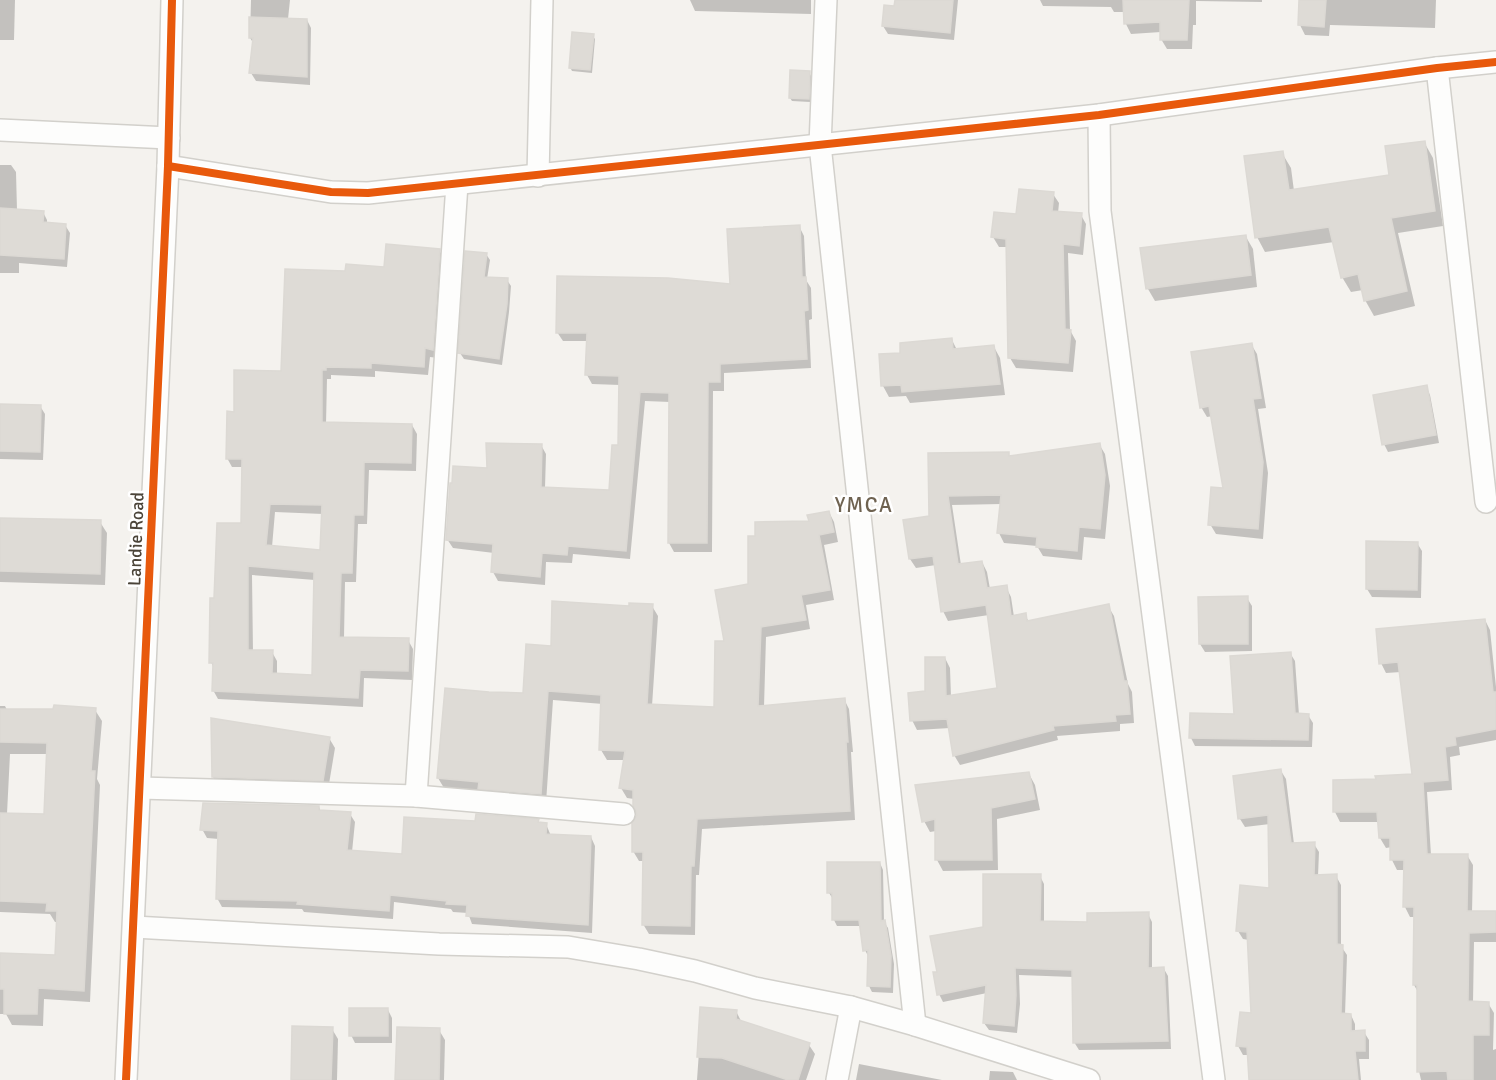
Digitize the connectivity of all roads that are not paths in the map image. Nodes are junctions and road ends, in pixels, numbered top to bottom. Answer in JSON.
{"nodes":[{"id":1,"x":172,"y":0,"type":"edge"},
{"id":2,"x":542,"y":0,"type":"edge"},
{"id":3,"x":826,"y":0,"type":"edge"},
{"id":4,"x":1496,"y":62,"type":"edge"},
{"id":5,"x":1437,"y":68,"type":"junction"},
{"id":6,"x":1099,"y":115,"type":"junction"},
{"id":7,"x":0,"y":130,"type":"edge"},
{"id":8,"x":169,"y":138,"type":"junction"},
{"id":9,"x":820,"y":145,"type":"junction"},
{"id":10,"x":168,"y":166,"type":"junction"},
{"id":11,"x":538,"y":176,"type":"junction"},
{"id":12,"x":457,"y":184,"type":"junction"},
{"id":13,"x":1486,"y":502,"type":"dead end"},
{"id":14,"x":140,"y":788,"type":"junction"},
{"id":15,"x":416,"y":796,"type":"junction"},
{"id":16,"x":624,"y":814,"type":"dead end"},
{"id":17,"x":134,"y":927,"type":"junction"},
{"id":18,"x":851,"y":1006,"type":"junction"},
{"id":19,"x":915,"y":1025,"type":"junction"},
{"id":20,"x":126,"y":1080,"type":"edge"},
{"id":21,"x":837,"y":1080,"type":"edge"},
{"id":22,"x":1089,"y":1080,"type":"edge"},
{"id":23,"x":1214,"y":1080,"type":"edge"}],
"edges":[{"from":1,"to":8,"type":"street","name":"Landie Road"},
{"from":2,"to":11,"type":"street"},
{"from":3,"to":9,"type":"street"},
{"from":4,"to":5,"type":"street"},
{"from":5,"to":6,"type":"street"},
{"from":5,"to":13,"type":"street"},
{"from":6,"to":9,"type":"street"},
{"from":6,"to":23,"type":"street"},
{"from":7,"to":8,"type":"street"},
{"from":8,"to":10,"type":"street","name":"Landie Road"},
{"from":9,"to":11,"type":"street"},
{"from":9,"to":19,"type":"street"},
{"from":10,"to":12,"type":"street"},
{"from":10,"to":14,"type":"street","name":"Landie Road"},
{"from":11,"to":12,"type":"street"},
{"from":12,"to":15,"type":"street"},
{"from":14,"to":15,"type":"street"},
{"from":14,"to":17,"type":"street","name":"Landie Road"},
{"from":15,"to":16,"type":"street"},
{"from":17,"to":18,"type":"street"},
{"from":17,"to":20,"type":"street","name":"Landie Road"},
{"from":18,"to":19,"type":"street"},
{"from":18,"to":21,"type":"street"},
{"from":19,"to":22,"type":"street"}]}
